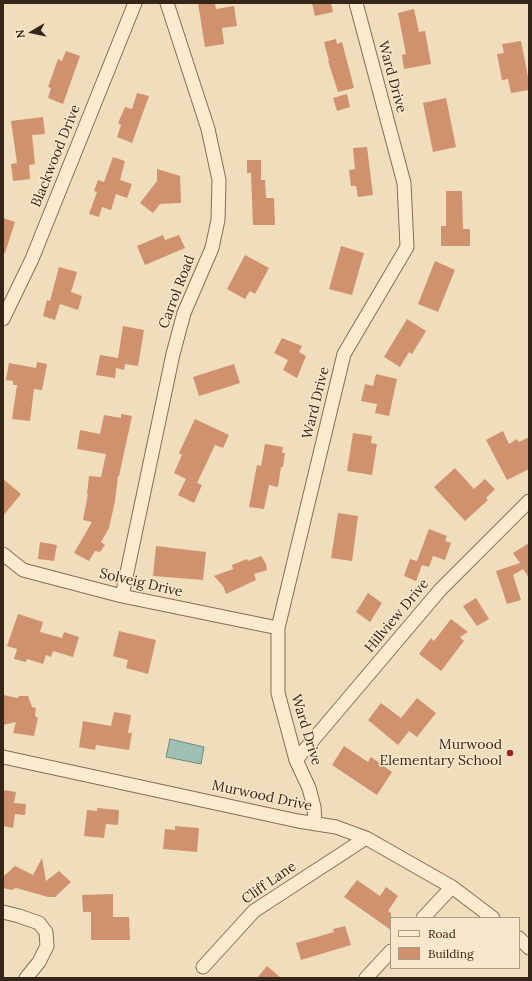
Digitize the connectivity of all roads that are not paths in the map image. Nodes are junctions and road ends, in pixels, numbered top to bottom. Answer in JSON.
{"nodes":[{"id":1,"x":135,"y":3,"type":"edge"},
{"id":2,"x":167,"y":3,"type":"edge"},
{"id":3,"x":356,"y":3,"type":"edge"},
{"id":4,"x":3,"y":319,"type":"edge"},
{"id":5,"x":529,"y":501,"type":"edge"},
{"id":6,"x":3,"y":554,"type":"edge"},
{"id":7,"x":122,"y":596,"type":"junction"},
{"id":8,"x":278,"y":628,"type":"junction"},
{"id":9,"x":3,"y":757,"type":"edge"},
{"id":10,"x":296,"y":760,"type":"junction"},
{"id":11,"x":315,"y":824,"type":"junction"},
{"id":12,"x":366,"y":838,"type":"junction"},
{"id":13,"x":452,"y":887,"type":"junction"},
{"id":14,"x":3,"y":912,"type":"edge"},
{"id":15,"x":424,"y":917,"type":"edge"},
{"id":16,"x":492,"y":917,"type":"edge"},
{"id":17,"x":520,"y":939,"type":"edge"},
{"id":18,"x":529,"y":948,"type":"edge"},
{"id":19,"x":390,"y":952,"type":"edge"},
{"id":20,"x":202,"y":967,"type":"dead end"},
{"id":21,"x":26,"y":978,"type":"edge"},
{"id":22,"x":366,"y":978,"type":"edge"}],
"edges":[{"from":1,"to":4,"type":"street","name":"Blackwood Drive"},
{"from":2,"to":7,"type":"street","name":"Carrol Road"},
{"from":3,"to":8,"type":"street","name":"Ward Drive"},
{"from":5,"to":10,"type":"street","name":"Hillview Drive"},
{"from":6,"to":7,"type":"street","name":"Solveig Drive"},
{"from":7,"to":8,"type":"street","name":"Solveig Drive"},
{"from":8,"to":10,"type":"street","name":"Ward Drive"},
{"from":9,"to":11,"type":"street","name":"Murwood Drive"},
{"from":10,"to":11,"type":"street","name":"Ward Drive"},
{"from":11,"to":12,"type":"street","name":"Murwood Drive"},
{"from":12,"to":13,"type":"street","name":"Murwood Drive"},
{"from":12,"to":20,"type":"street","name":"Cliff Lane"},
{"from":13,"to":15,"type":"street"},
{"from":13,"to":16,"type":"street","name":"Murwood Drive"},
{"from":14,"to":21,"type":"street"},
{"from":17,"to":18,"type":"street"},
{"from":19,"to":22,"type":"street"}]}
